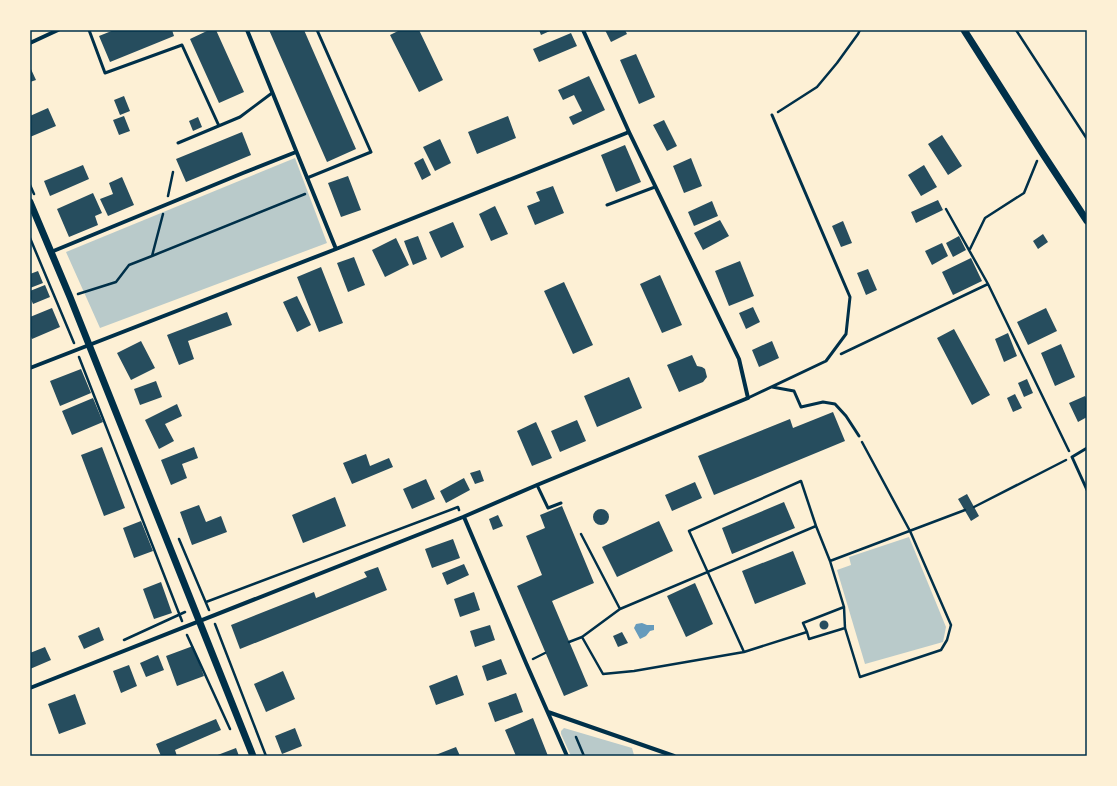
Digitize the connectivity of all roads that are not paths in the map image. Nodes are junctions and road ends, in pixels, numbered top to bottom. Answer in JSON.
{"nodes":[{"id":1,"x":58,"y":30,"type":"edge"},
{"id":2,"x":89,"y":30,"type":"edge"},
{"id":3,"x":247,"y":30,"type":"edge"},
{"id":4,"x":317,"y":30,"type":"edge"},
{"id":5,"x":583,"y":30,"type":"edge"},
{"id":6,"x":964,"y":30,"type":"edge"},
{"id":7,"x":30,"y":43,"type":"edge"},
{"id":8,"x":272,"y":93,"type":"junction"},
{"id":9,"x":772,"y":115,"type":"road end"},
{"id":10,"x":219,"y":126,"type":"junction"},
{"id":11,"x":629,"y":132,"type":"junction"},
{"id":12,"x":178,"y":143,"type":"dead end"},
{"id":13,"x":296,"y":152,"type":"junction"},
{"id":14,"x":307,"y":178,"type":"junction"},
{"id":15,"x":655,"y":187,"type":"junction"},
{"id":16,"x":30,"y":202,"type":"edge"},
{"id":17,"x":607,"y":205,"type":"dead end"},
{"id":18,"x":1087,"y":221,"type":"edge"},
{"id":19,"x":336,"y":250,"type":"junction"},
{"id":20,"x":51,"y":252,"type":"junction"},
{"id":21,"x":89,"y":345,"type":"junction"},
{"id":22,"x":30,"y":368,"type":"edge"},
{"id":23,"x":772,"y":387,"type":"junction"},
{"id":24,"x":748,"y":398,"type":"junction"},
{"id":25,"x":859,"y":436,"type":"road end"},
{"id":26,"x":1087,"y":448,"type":"edge"},
{"id":27,"x":537,"y":485,"type":"junction"},
{"id":28,"x":1087,"y":490,"type":"edge"},
{"id":29,"x":561,"y":502,"type":"dead end"},
{"id":30,"x":464,"y":517,"type":"junction"},
{"id":31,"x":200,"y":621,"type":"junction"},
{"id":32,"x":30,"y":688,"type":"edge"},
{"id":33,"x":548,"y":712,"type":"junction"},
{"id":34,"x":253,"y":756,"type":"edge"},
{"id":35,"x":567,"y":756,"type":"edge"},
{"id":36,"x":674,"y":756,"type":"edge"}],
"edges":[{"from":1,"to":7,"type":"street"},
{"from":2,"to":10,"type":"lane"},
{"from":3,"to":8,"type":"street"},
{"from":4,"to":14,"type":"lane"},
{"from":5,"to":11,"type":"street"},
{"from":6,"to":18,"type":"street"},
{"from":8,"to":10,"type":"lane"},
{"from":8,"to":13,"type":"street"},
{"from":9,"to":23,"type":"lane"},
{"from":10,"to":12,"type":"lane"},
{"from":11,"to":15,"type":"street"},
{"from":11,"to":19,"type":"street"},
{"from":13,"to":14,"type":"street"},
{"from":13,"to":20,"type":"street"},
{"from":14,"to":19,"type":"street"},
{"from":15,"to":17,"type":"lane"},
{"from":15,"to":24,"type":"street"},
{"from":16,"to":20,"type":"street"},
{"from":19,"to":21,"type":"street"},
{"from":20,"to":21,"type":"street"},
{"from":21,"to":22,"type":"street"},
{"from":21,"to":31,"type":"street"},
{"from":23,"to":24,"type":"lane"},
{"from":23,"to":25,"type":"lane"},
{"from":24,"to":27,"type":"street"},
{"from":26,"to":28,"type":"lane"},
{"from":27,"to":29,"type":"lane"},
{"from":27,"to":30,"type":"street"},
{"from":30,"to":31,"type":"street"},
{"from":30,"to":33,"type":"street"},
{"from":31,"to":32,"type":"street"},
{"from":31,"to":34,"type":"street"},
{"from":33,"to":35,"type":"street"},
{"from":33,"to":36,"type":"street"}]}
